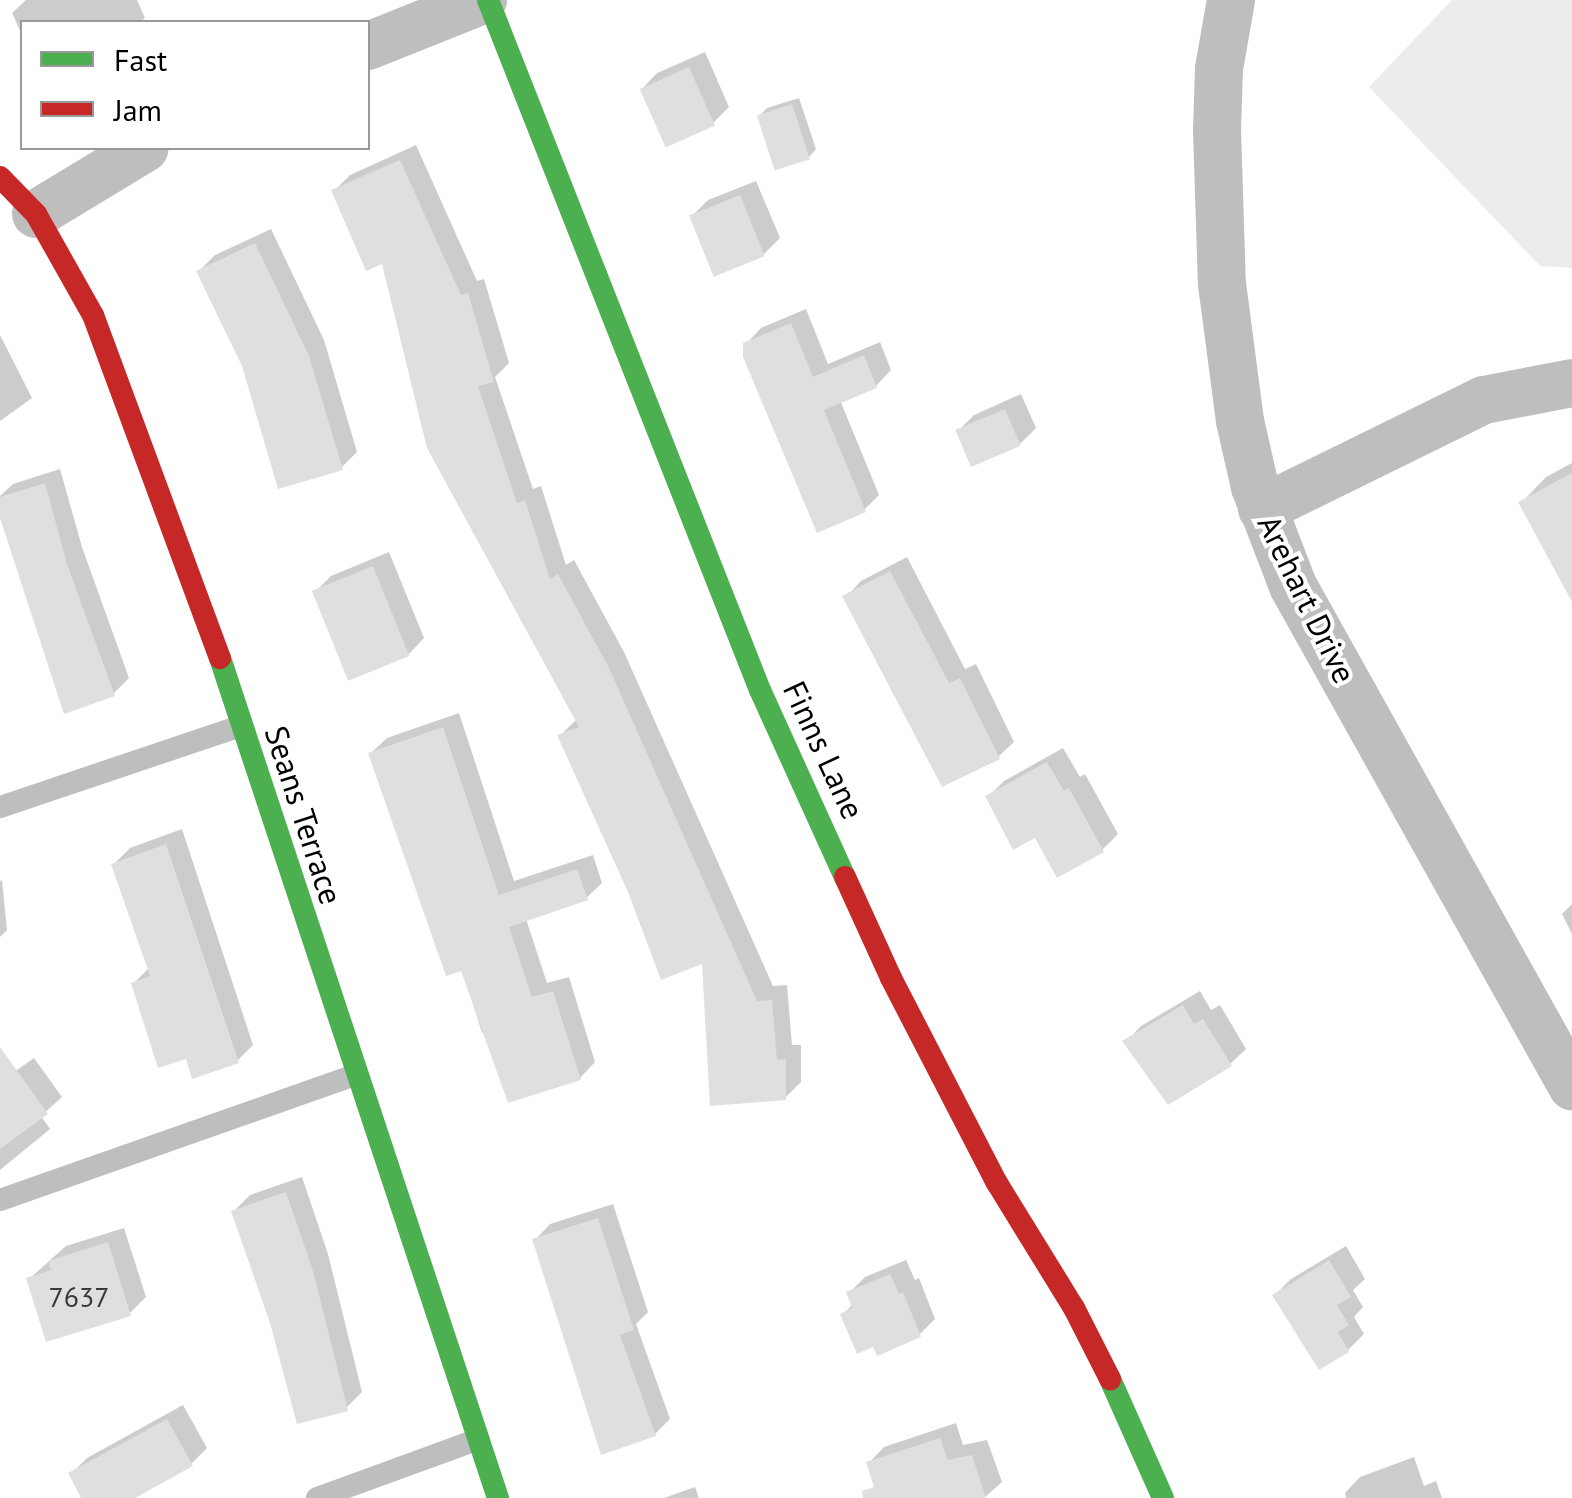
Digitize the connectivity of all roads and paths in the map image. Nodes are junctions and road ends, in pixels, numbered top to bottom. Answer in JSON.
{"nodes":[{"id":1,"x":485,"y":0,"type":"edge"},
{"id":2,"x":1231,"y":0,"type":"edge"},
{"id":3,"x":370,"y":45,"type":"edge"},
{"id":4,"x":139,"y":150,"type":"edge"},
{"id":5,"x":11,"y":193,"type":"edge"},
{"id":6,"x":1572,"y":383,"type":"edge"},
{"id":7,"x":1262,"y":509,"type":"junction"},
{"id":8,"x":240,"y":726,"type":"junction"},
{"id":9,"x":0,"y":807,"type":"edge"},
{"id":10,"x":357,"y":1074,"type":"junction"},
{"id":11,"x":1572,"y":1086,"type":"edge"},
{"id":12,"x":0,"y":1200,"type":"edge"},
{"id":13,"x":479,"y":1439,"type":"junction"},
{"id":14,"x":317,"y":1498,"type":"edge"},
{"id":15,"x":498,"y":1498,"type":"edge"},
{"id":16,"x":1163,"y":1498,"type":"edge"}],
"edges":[{"from":1,"to":3,"type":"street"},
{"from":1,"to":16,"type":"street","name":"Finns Lane"},
{"from":2,"to":7,"type":"street","name":"Arehart Drive"},
{"from":4,"to":5,"type":"street"},
{"from":5,"to":8,"type":"street","name":"Seans Terrace"},
{"from":6,"to":7,"type":"street"},
{"from":7,"to":11,"type":"street","name":"Arehart Drive"},
{"from":8,"to":9,"type":"lane"},
{"from":8,"to":10,"type":"street","name":"Seans Terrace"},
{"from":10,"to":12,"type":"lane"},
{"from":10,"to":13,"type":"street","name":"Seans Terrace"},
{"from":13,"to":14,"type":"lane"},
{"from":13,"to":15,"type":"street","name":"Seans Terrace"}]}
